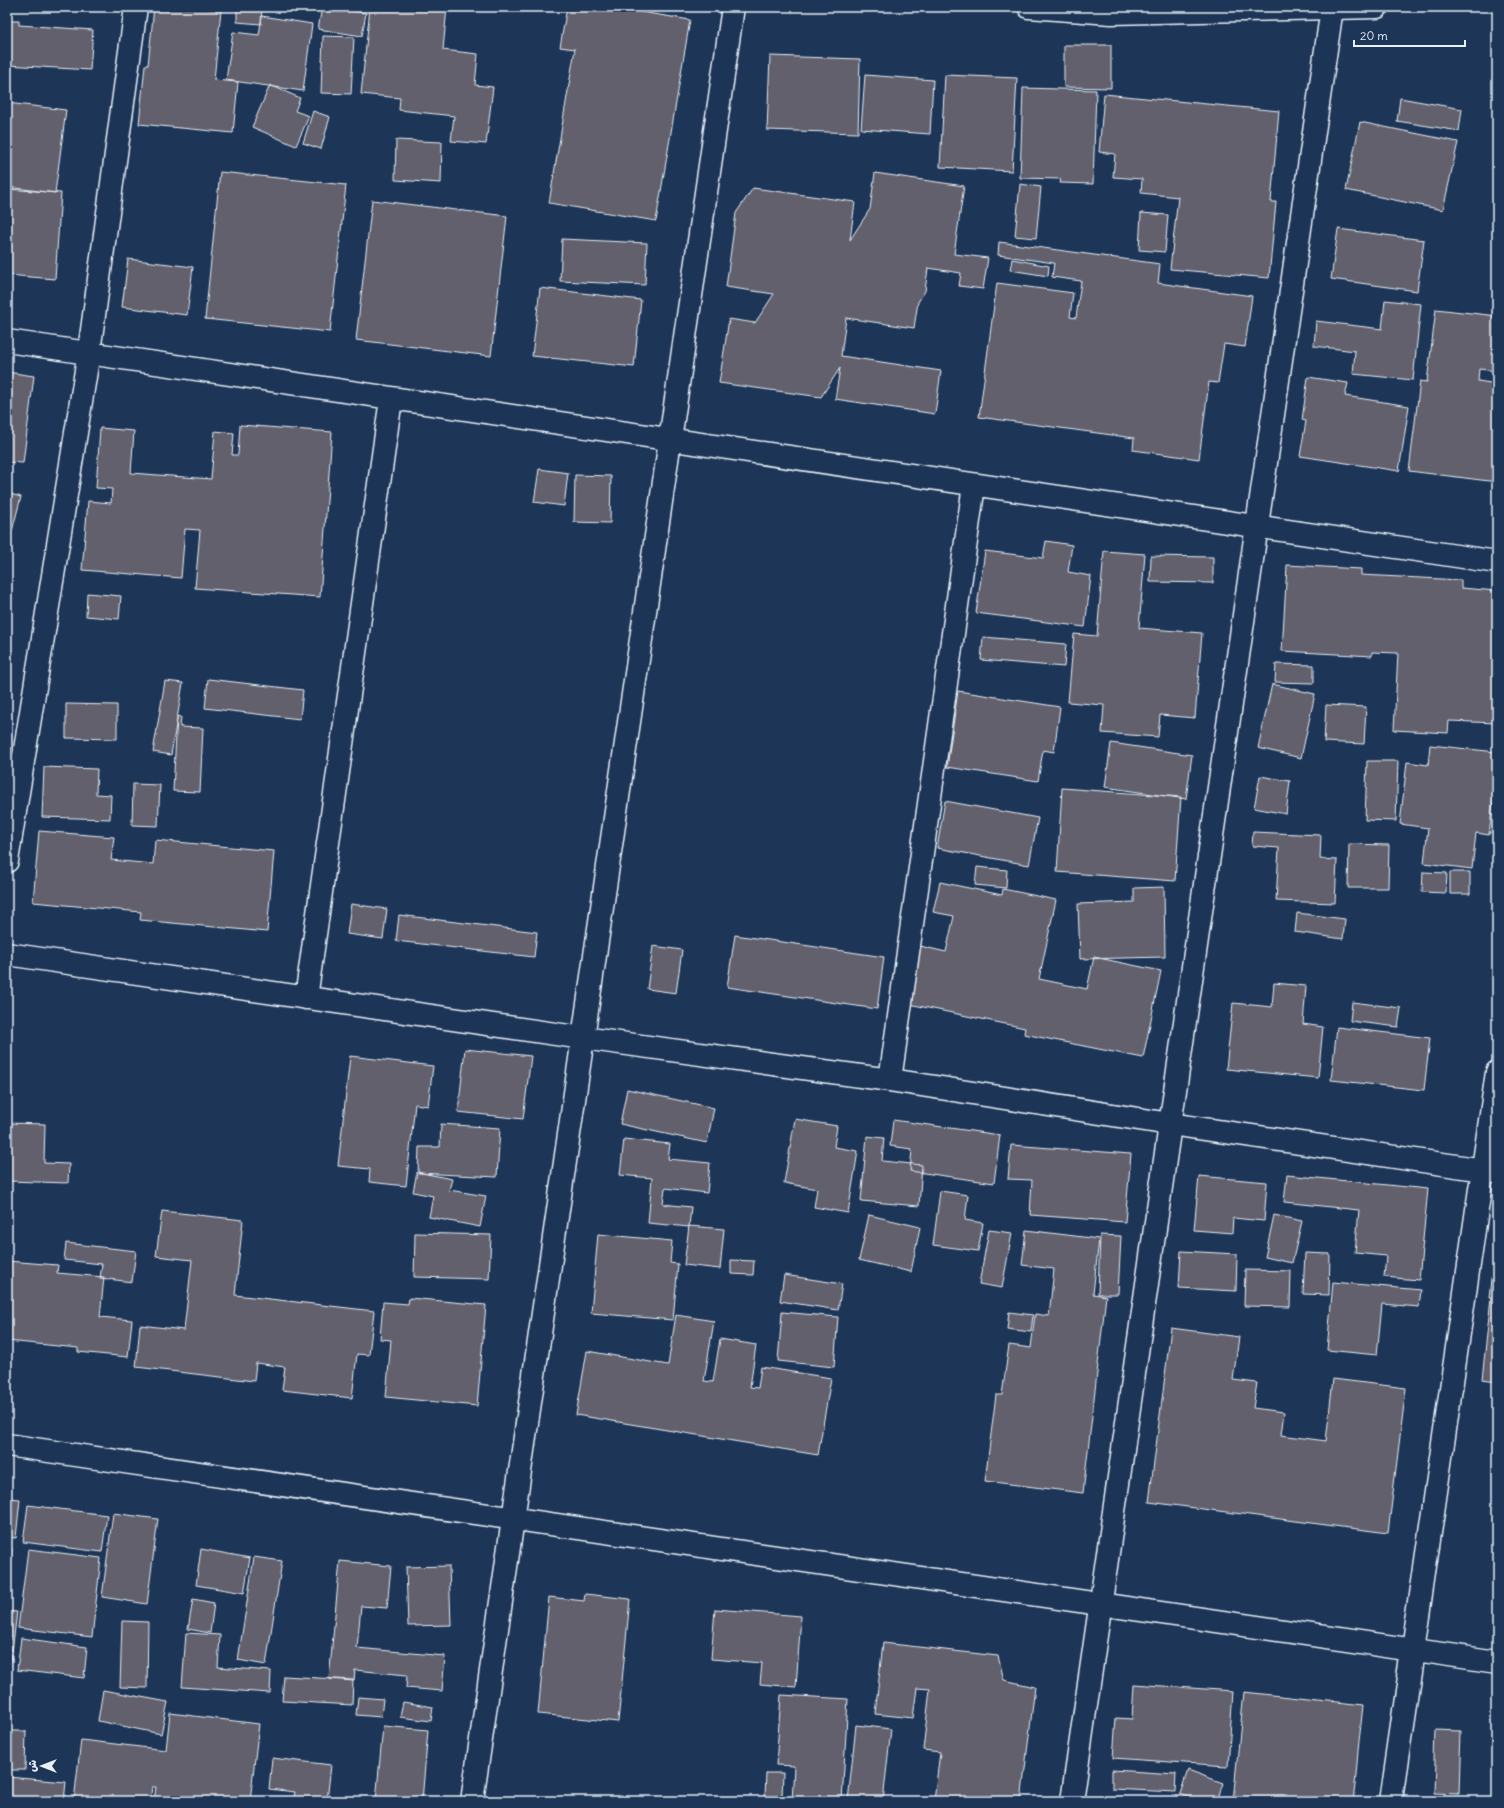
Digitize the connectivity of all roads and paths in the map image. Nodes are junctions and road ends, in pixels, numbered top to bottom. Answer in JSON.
{"nodes":[{"id":1,"x":136,"y":7,"type":"edge"},
{"id":2,"x":733,"y":7,"type":"edge"},
{"id":3,"x":1029,"y":7,"type":"edge"},
{"id":4,"x":1377,"y":7,"type":"edge"},
{"id":5,"x":1332,"y":8,"type":"junction"},
{"id":6,"x":1175,"y":9,"type":"edge"},
{"id":7,"x":7,"y":341,"type":"edge"},
{"id":8,"x":89,"y":352,"type":"junction"},
{"id":9,"x":391,"y":399,"type":"junction"},
{"id":10,"x":670,"y":441,"type":"junction"},
{"id":11,"x":974,"y":485,"type":"junction"},
{"id":12,"x":1256,"y":527,"type":"junction"},
{"id":13,"x":1497,"y":562,"type":"edge"},
{"id":14,"x":7,"y":861,"type":"edge"},
{"id":15,"x":7,"y":954,"type":"edge"},
{"id":16,"x":306,"y":998,"type":"junction"},
{"id":17,"x":583,"y":1038,"type":"junction"},
{"id":18,"x":1497,"y":1072,"type":"edge"},
{"id":19,"x":890,"y":1080,"type":"junction"},
{"id":20,"x":1170,"y":1124,"type":"junction"},
{"id":21,"x":1490,"y":1171,"type":"edge"},
{"id":22,"x":7,"y":1444,"type":"edge"},
{"id":23,"x":513,"y":1518,"type":"junction"},
{"id":24,"x":1100,"y":1604,"type":"junction"},
{"id":25,"x":1413,"y":1650,"type":"junction"},
{"id":26,"x":1497,"y":1662,"type":"edge"},
{"id":27,"x":472,"y":1801,"type":"edge"},
{"id":28,"x":1072,"y":1801,"type":"edge"},
{"id":29,"x":1391,"y":1801,"type":"edge"}],
"edges":[{"from":1,"to":8,"type":"street"},
{"from":2,"to":10,"type":"street"},
{"from":3,"to":6,"type":"street"},
{"from":4,"to":5,"type":"street"},
{"from":5,"to":6,"type":"street"},
{"from":5,"to":12,"type":"street"},
{"from":7,"to":8,"type":"street"},
{"from":8,"to":9,"type":"street"},
{"from":8,"to":14,"type":"street"},
{"from":9,"to":10,"type":"street"},
{"from":9,"to":16,"type":"street"},
{"from":10,"to":11,"type":"street"},
{"from":10,"to":17,"type":"street"},
{"from":11,"to":12,"type":"street"},
{"from":11,"to":19,"type":"street"},
{"from":12,"to":13,"type":"street"},
{"from":12,"to":20,"type":"street"},
{"from":15,"to":16,"type":"street"},
{"from":16,"to":17,"type":"street"},
{"from":17,"to":19,"type":"street"},
{"from":17,"to":23,"type":"street"},
{"from":18,"to":21,"type":"street"},
{"from":19,"to":20,"type":"street"},
{"from":20,"to":21,"type":"street"},
{"from":20,"to":24,"type":"street"},
{"from":21,"to":25,"type":"street"},
{"from":22,"to":23,"type":"street"},
{"from":23,"to":24,"type":"street"},
{"from":23,"to":27,"type":"street"},
{"from":24,"to":25,"type":"street"},
{"from":24,"to":28,"type":"street"},
{"from":25,"to":26,"type":"street"},
{"from":25,"to":29,"type":"street"}]}
